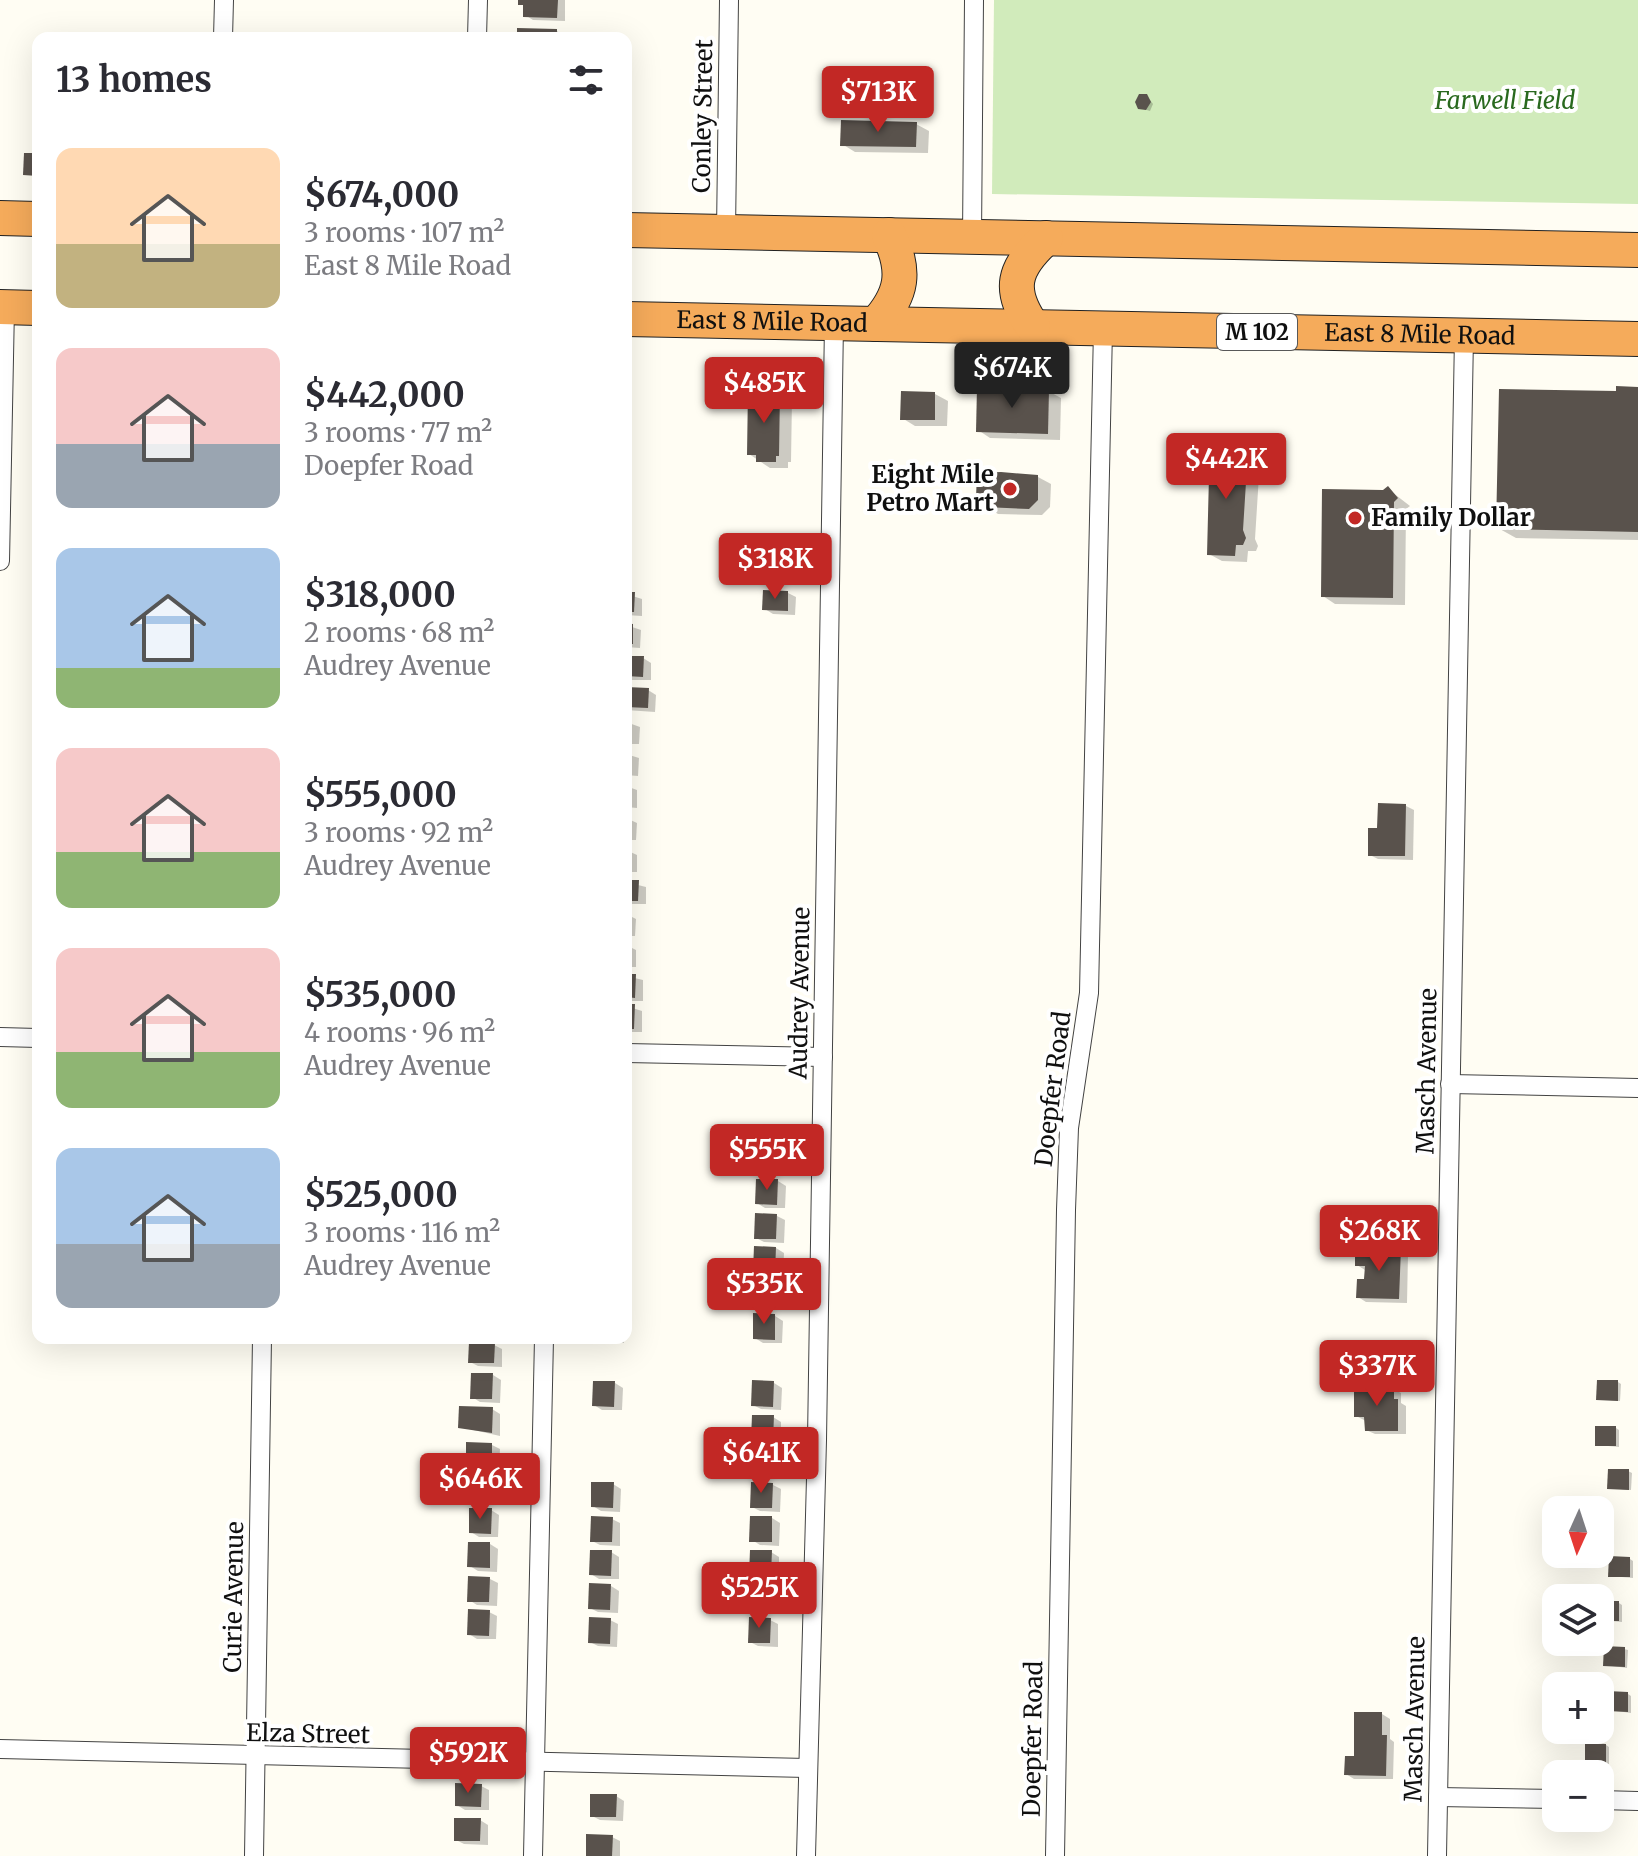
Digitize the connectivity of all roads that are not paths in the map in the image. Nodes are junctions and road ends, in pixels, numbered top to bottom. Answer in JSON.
{"nodes":[{"id":1,"x":224,"y":0,"type":"edge"},
{"id":2,"x":478,"y":0,"type":"edge"},
{"id":3,"x":729,"y":0,"type":"edge"},
{"id":4,"x":974,"y":0,"type":"edge"},
{"id":5,"x":223,"y":32,"type":"edge"},
{"id":6,"x":477,"y":32,"type":"edge"},
{"id":7,"x":0,"y":218,"type":"edge"},
{"id":8,"x":32,"y":219,"type":"edge"},
{"id":9,"x":632,"y":230,"type":"edge"},
{"id":10,"x":726,"y":232,"type":"junction"},
{"id":11,"x":889,"y":235,"type":"junction"},
{"id":12,"x":972,"y":237,"type":"junction"},
{"id":13,"x":1046,"y":238,"type":"junction"},
{"id":14,"x":1638,"y":250,"type":"edge"},
{"id":15,"x":14,"y":308,"type":"edge"},
{"id":16,"x":632,"y":319,"type":"edge"},
{"id":17,"x":834,"y":323,"type":"junction"},
{"id":18,"x":876,"y":324,"type":"junction"},
{"id":19,"x":1033,"y":327,"type":"junction"},
{"id":20,"x":1103,"y":329,"type":"junction"},
{"id":21,"x":1464,"y":336,"type":"junction"},
{"id":22,"x":1638,"y":339,"type":"edge"},
{"id":23,"x":0,"y":561,"type":"edge"},
{"id":24,"x":0,"y":1037,"type":"edge"},
{"id":25,"x":32,"y":1038,"type":"edge"},
{"id":26,"x":632,"y":1053,"type":"edge"},
{"id":27,"x":823,"y":1057,"type":"junction"},
{"id":28,"x":1450,"y":1084,"type":"junction"},
{"id":29,"x":1638,"y":1088,"type":"edge"},
{"id":30,"x":262,"y":1344,"type":"edge"},
{"id":31,"x":544,"y":1344,"type":"edge"},
{"id":32,"x":0,"y":1749,"type":"edge"},
{"id":33,"x":256,"y":1758,"type":"junction"},
{"id":34,"x":535,"y":1762,"type":"junction"},
{"id":35,"x":807,"y":1768,"type":"junction"},
{"id":36,"x":1438,"y":1797,"type":"junction"},
{"id":37,"x":1542,"y":1799,"type":"edge"},
{"id":38,"x":1614,"y":1800,"type":"edge"},
{"id":39,"x":1638,"y":1801,"type":"edge"},
{"id":40,"x":254,"y":1856,"type":"edge"},
{"id":41,"x":533,"y":1856,"type":"edge"},
{"id":42,"x":806,"y":1856,"type":"edge"},
{"id":43,"x":1055,"y":1856,"type":"edge"},
{"id":44,"x":1437,"y":1856,"type":"edge"}],
"edges":[{"from":1,"to":5,"type":"street"},
{"from":2,"to":6,"type":"street"},
{"from":3,"to":10,"type":"street","name":"Conley Street"},
{"from":4,"to":12,"type":"street"},
{"from":7,"to":8,"type":"highway"},
{"from":9,"to":10,"type":"highway"},
{"from":10,"to":11,"type":"highway"},
{"from":11,"to":12,"type":"highway"},
{"from":11,"to":18,"type":"highway"},
{"from":12,"to":13,"type":"highway"},
{"from":13,"to":14,"type":"highway"},
{"from":13,"to":19,"type":"highway"},
{"from":15,"to":23,"type":"street"},
{"from":16,"to":17,"type":"highway","name":"East 8 Mile Road","number":"M 102"},
{"from":17,"to":18,"type":"highway","name":"East 8 Mile Road","number":"M 102"},
{"from":17,"to":27,"type":"street","name":"Audrey Avenue"},
{"from":18,"to":19,"type":"highway","name":"East 8 Mile Road","number":"M 102"},
{"from":19,"to":20,"type":"highway","name":"East 8 Mile Road","number":"M 102"},
{"from":20,"to":21,"type":"highway","name":"East 8 Mile Road","number":"M 102"},
{"from":20,"to":43,"type":"street","name":"Doepfer Road"},
{"from":21,"to":22,"type":"highway","name":"East 8 Mile Road","number":"M 102"},
{"from":21,"to":28,"type":"street","name":"Masch Avenue"},
{"from":24,"to":25,"type":"street"},
{"from":26,"to":27,"type":"street"},
{"from":27,"to":35,"type":"street","name":"Audrey Avenue"},
{"from":28,"to":29,"type":"street"},
{"from":28,"to":36,"type":"street","name":"Masch Avenue"},
{"from":30,"to":33,"type":"street","name":"Curie Avenue"},
{"from":31,"to":34,"type":"street"},
{"from":32,"to":33,"type":"street","name":"Elza Street"},
{"from":33,"to":34,"type":"street","name":"Elza Street"},
{"from":33,"to":40,"type":"street","name":"Curie Avenue"},
{"from":34,"to":35,"type":"street","name":"Elza Street"},
{"from":34,"to":41,"type":"street"},
{"from":35,"to":42,"type":"street","name":"Audrey Avenue"},
{"from":36,"to":37,"type":"street"},
{"from":36,"to":44,"type":"street","name":"Masch Avenue"},
{"from":38,"to":39,"type":"street"}]}
